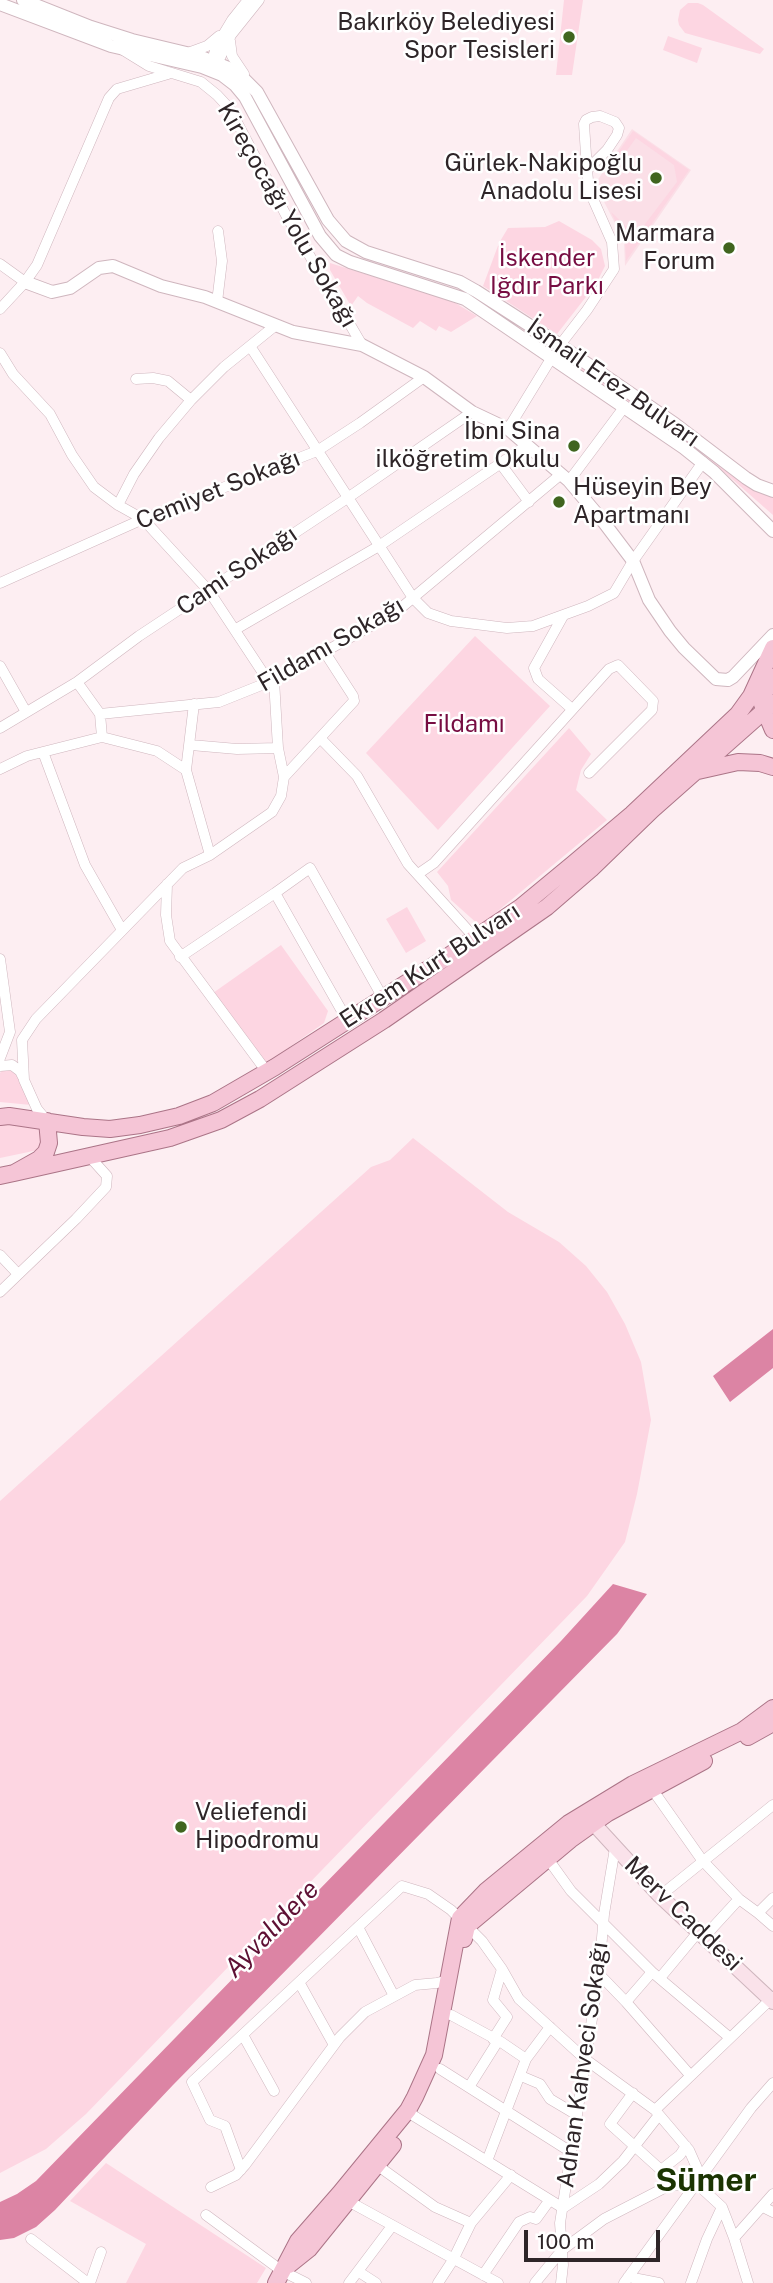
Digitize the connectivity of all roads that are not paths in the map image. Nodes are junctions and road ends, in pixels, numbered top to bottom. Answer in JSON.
{"nodes":[{"id":1,"x":23,"y":0,"type":"edge"},
{"id":2,"x":248,"y":0,"type":"edge"},
{"id":3,"x":259,"y":0,"type":"edge"},
{"id":4,"x":0,"y":4,"type":"edge"},
{"id":5,"x":230,"y":30,"type":"junction"},
{"id":6,"x":122,"y":49,"type":"junction"},
{"id":7,"x":188,"y":53,"type":"junction"},
{"id":8,"x":215,"y":67,"type":"junction"},
{"id":9,"x":169,"y":74,"type":"junction"},
{"id":10,"x":250,"y":84,"type":"junction"},
{"id":11,"x":586,"y":170,"type":"junction"},
{"id":12,"x":218,"y":231,"type":"dead end"},
{"id":13,"x":0,"y":264,"type":"edge"},
{"id":14,"x":25,"y":282,"type":"junction"},
{"id":15,"x":217,"y":303,"type":"junction"},
{"id":16,"x":0,"y":309,"type":"edge"},
{"id":17,"x":276,"y":325,"type":"junction"},
{"id":18,"x":362,"y":345,"type":"junction"},
{"id":19,"x":560,"y":345,"type":"junction"},
{"id":20,"x":250,"y":346,"type":"junction"},
{"id":21,"x":0,"y":353,"type":"edge"},
{"id":22,"x":552,"y":357,"type":"junction"},
{"id":23,"x":424,"y":377,"type":"junction"},
{"id":24,"x":136,"y":379,"type":"dead end"},
{"id":25,"x":191,"y":400,"type":"junction"},
{"id":26,"x":625,"y":406,"type":"junction"},
{"id":27,"x":472,"y":412,"type":"junction"},
{"id":28,"x":508,"y":429,"type":"junction"},
{"id":29,"x":526,"y":446,"type":"junction"},
{"id":30,"x":317,"y":451,"type":"junction"},
{"id":31,"x":703,"y":462,"type":"junction"},
{"id":32,"x":500,"y":463,"type":"junction"},
{"id":33,"x":564,"y":478,"type":"junction"},
{"id":34,"x":729,"y":486,"type":"junction"},
{"id":35,"x":773,"y":491,"type":"edge"},
{"id":36,"x":349,"y":497,"type":"junction"},
{"id":37,"x":529,"y":502,"type":"junction"},
{"id":38,"x":118,"y":505,"type":"junction"},
{"id":39,"x":143,"y":519,"type":"junction"},
{"id":40,"x":773,"y":520,"type":"edge"},
{"id":41,"x":773,"y":531,"type":"edge"},
{"id":42,"x":379,"y":546,"type":"junction"},
{"id":43,"x":633,"y":561,"type":"junction"},
{"id":44,"x":0,"y":583,"type":"edge"},
{"id":45,"x":209,"y":591,"type":"junction"},
{"id":46,"x":413,"y":598,"type":"junction"},
{"id":47,"x":563,"y":616,"type":"junction"},
{"id":48,"x":236,"y":629,"type":"junction"},
{"id":49,"x":773,"y":635,"type":"edge"},
{"id":50,"x":773,"y":648,"type":"edge"},
{"id":51,"x":324,"y":651,"type":"junction"},
{"id":52,"x":0,"y":666,"type":"edge"},
{"id":53,"x":773,"y":677,"type":"edge"},
{"id":54,"x":272,"y":681,"type":"junction"},
{"id":55,"x":77,"y":682,"type":"junction"},
{"id":56,"x":194,"y":704,"type":"junction"},
{"id":57,"x":769,"y":708,"type":"edge"},
{"id":58,"x":572,"y":709,"type":"junction"},
{"id":59,"x":26,"y":712,"type":"junction"},
{"id":60,"x":100,"y":714,"type":"junction"},
{"id":61,"x":0,"y":728,"type":"edge"},
{"id":62,"x":773,"y":730,"type":"edge"},
{"id":63,"x":102,"y":737,"type":"junction"},
{"id":64,"x":321,"y":739,"type":"junction"},
{"id":65,"x":191,"y":745,"type":"junction"},
{"id":66,"x":278,"y":748,"type":"junction"},
{"id":67,"x":43,"y":752,"type":"junction"},
{"id":68,"x":773,"y":767,"type":"edge"},
{"id":69,"x":0,"y":769,"type":"edge"},
{"id":70,"x":186,"y":770,"type":"junction"},
{"id":71,"x":696,"y":772,"type":"junction"},
{"id":72,"x":589,"y":773,"type":"dead end"},
{"id":73,"x":284,"y":777,"type":"junction"},
{"id":74,"x":210,"y":855,"type":"junction"},
{"id":75,"x":418,"y":874,"type":"junction"},
{"id":76,"x":167,"y":884,"type":"junction"},
{"id":77,"x":275,"y":893,"type":"junction"},
{"id":78,"x":122,"y":930,"type":"junction"},
{"id":79,"x":475,"y":938,"type":"junction"},
{"id":80,"x":180,"y":957,"type":"junction"},
{"id":81,"x":0,"y":959,"type":"edge"},
{"id":82,"x":383,"y":998,"type":"junction"},
{"id":83,"x":347,"y":1020,"type":"junction"},
{"id":84,"x":10,"y":1032,"type":"junction"},
{"id":85,"x":22,"y":1040,"type":"junction"},
{"id":86,"x":0,"y":1058,"type":"edge"},
{"id":87,"x":0,"y":1066,"type":"edge"},
{"id":88,"x":267,"y":1072,"type":"junction"},
{"id":89,"x":24,"y":1080,"type":"junction"},
{"id":90,"x":0,"y":1117,"type":"edge"},
{"id":91,"x":47,"y":1121,"type":"junction"},
{"id":92,"x":89,"y":1156,"type":"junction"},
{"id":93,"x":7,"y":1175,"type":"edge"},
{"id":94,"x":0,"y":1255,"type":"edge"},
{"id":95,"x":18,"y":1274,"type":"junction"},
{"id":96,"x":0,"y":1292,"type":"edge"},
{"id":97,"x":773,"y":1708,"type":"edge"},
{"id":98,"x":773,"y":1723,"type":"edge"},
{"id":99,"x":652,"y":1788,"type":"junction"},
{"id":100,"x":773,"y":1805,"type":"edge"},
{"id":101,"x":588,"y":1819,"type":"junction"},
{"id":102,"x":615,"y":1848,"type":"junction"},
{"id":103,"x":548,"y":1859,"type":"junction"},
{"id":104,"x":702,"y":1860,"type":"junction"},
{"id":105,"x":660,"y":1896,"type":"junction"},
{"id":106,"x":773,"y":1898,"type":"edge"},
{"id":107,"x":739,"y":1899,"type":"junction"},
{"id":108,"x":758,"y":1913,"type":"junction"},
{"id":109,"x":464,"y":1922,"type":"junction"},
{"id":110,"x":603,"y":1923,"type":"junction"},
{"id":111,"x":773,"y":1926,"type":"edge"},
{"id":112,"x":358,"y":1927,"type":"junction"},
{"id":113,"x":702,"y":1933,"type":"junction"},
{"id":114,"x":502,"y":1969,"type":"junction"},
{"id":115,"x":599,"y":1974,"type":"junction"},
{"id":116,"x":656,"y":1975,"type":"junction"},
{"id":117,"x":448,"y":1980,"type":"junction"},
{"id":118,"x":299,"y":1982,"type":"junction"},
{"id":119,"x":394,"y":1996,"type":"junction"},
{"id":120,"x":772,"y":1999,"type":"edge"},
{"id":121,"x":626,"y":2002,"type":"junction"},
{"id":122,"x":451,"y":2014,"type":"junction"},
{"id":123,"x":550,"y":2027,"type":"junction"},
{"id":124,"x":243,"y":2035,"type":"junction"},
{"id":125,"x":729,"y":2037,"type":"junction"},
{"id":126,"x":496,"y":2040,"type":"junction"},
{"id":127,"x":334,"y":2045,"type":"junction"},
{"id":128,"x":526,"y":2059,"type":"junction"},
{"id":129,"x":585,"y":2059,"type":"junction"},
{"id":130,"x":440,"y":2069,"type":"junction"},
{"id":131,"x":690,"y":2075,"type":"junction"},
{"id":132,"x":521,"y":2076,"type":"junction"},
{"id":133,"x":773,"y":2083,"type":"edge"},
{"id":134,"x":469,"y":2087,"type":"junction"},
{"id":135,"x":274,"y":2091,"type":"dead end"},
{"id":136,"x":633,"y":2093,"type":"junction"},
{"id":137,"x":507,"y":2110,"type":"junction"},
{"id":138,"x":411,"y":2113,"type":"junction"},
{"id":139,"x":657,"y":2113,"type":"junction"},
{"id":140,"x":577,"y":2115,"type":"junction"},
{"id":141,"x":635,"y":2146,"type":"junction"},
{"id":142,"x":685,"y":2146,"type":"junction"},
{"id":143,"x":572,"y":2152,"type":"junction"},
{"id":144,"x":487,"y":2161,"type":"junction"},
{"id":145,"x":373,"y":2162,"type":"junction"},
{"id":146,"x":241,"y":2170,"type":"junction"},
{"id":147,"x":511,"y":2175,"type":"junction"},
{"id":148,"x":697,"y":2183,"type":"junction"},
{"id":149,"x":211,"y":2187,"type":"dead end"},
{"id":150,"x":773,"y":2194,"type":"edge"},
{"id":151,"x":348,"y":2201,"type":"junction"},
{"id":152,"x":549,"y":2201,"type":"junction"},
{"id":153,"x":722,"y":2207,"type":"junction"},
{"id":154,"x":563,"y":2208,"type":"junction"},
{"id":155,"x":768,"y":2210,"type":"edge"},
{"id":156,"x":206,"y":2215,"type":"dead end"},
{"id":157,"x":471,"y":2223,"type":"junction"},
{"id":158,"x":391,"y":2226,"type":"junction"},
{"id":159,"x":734,"y":2238,"type":"junction"},
{"id":160,"x":31,"y":2239,"type":"dead end"},
{"id":161,"x":562,"y":2250,"type":"junction"},
{"id":162,"x":101,"y":2252,"type":"dead end"},
{"id":163,"x":453,"y":2260,"type":"junction"},
{"id":164,"x":359,"y":2272,"type":"junction"},
{"id":165,"x":479,"y":2273,"type":"junction"},
{"id":166,"x":279,"y":2277,"type":"edge"},
{"id":167,"x":626,"y":2280,"type":"edge"},
{"id":168,"x":745,"y":2282,"type":"edge"},
{"id":169,"x":89,"y":2283,"type":"edge"},
{"id":170,"x":306,"y":2283,"type":"edge"},
{"id":171,"x":349,"y":2283,"type":"edge"},
{"id":172,"x":376,"y":2283,"type":"edge"},
{"id":173,"x":438,"y":2283,"type":"edge"},
{"id":174,"x":469,"y":2283,"type":"edge"},
{"id":175,"x":498,"y":2283,"type":"edge"},
{"id":176,"x":535,"y":2283,"type":"edge"},
{"id":177,"x":561,"y":2283,"type":"edge"},
{"id":178,"x":659,"y":2283,"type":"edge"},
{"id":179,"x":691,"y":2283,"type":"edge"}],
"edges":[{"from":1,"to":7,"type":"street","name":"İsmail Erez Bulvarı"},
{"from":2,"to":5,"type":"street"},
{"from":3,"to":5,"type":"street"},
{"from":4,"to":6,"type":"street","name":"İsmail Erez Bulvarı"},
{"from":5,"to":7,"type":"street"},
{"from":5,"to":8,"type":"street"},
{"from":5,"to":10,"type":"street"},
{"from":6,"to":8,"type":"street","name":"İsmail Erez Bulvarı"},
{"from":6,"to":9,"type":"street","name":"Kireçocağı Yolu Sokağı"},
{"from":7,"to":8,"type":"street","name":"İsmail Erez Bulvarı"},
{"from":8,"to":10,"type":"street","name":"İsmail Erez Bulvarı"},
{"from":8,"to":22,"type":"street","name":"İsmail Erez Bulvarı"},
{"from":9,"to":14,"type":"street"},
{"from":9,"to":18,"type":"street","name":"Kireçocağı Yolu Sokağı"},
{"from":10,"to":19,"type":"street","name":"İsmail Erez Bulvarı"},
{"from":11,"to":11,"type":"street"},
{"from":11,"to":19,"type":"street"},
{"from":12,"to":15,"type":"street"},
{"from":13,"to":14,"type":"street"},
{"from":14,"to":15,"type":"street"},
{"from":14,"to":16,"type":"street"},
{"from":15,"to":17,"type":"street"},
{"from":17,"to":18,"type":"street"},
{"from":17,"to":20,"type":"street"},
{"from":18,"to":23,"type":"street"},
{"from":19,"to":22,"type":"street"},
{"from":19,"to":35,"type":"street","name":"İsmail Erez Bulvarı"},
{"from":20,"to":25,"type":"street"},
{"from":20,"to":30,"type":"street"},
{"from":21,"to":38,"type":"street"},
{"from":22,"to":26,"type":"street","name":"İsmail Erez Bulvarı"},
{"from":22,"to":28,"type":"street"},
{"from":23,"to":27,"type":"street"},
{"from":23,"to":30,"type":"street","name":"Cemiyet Sokağı"},
{"from":24,"to":25,"type":"street"},
{"from":25,"to":38,"type":"street"},
{"from":26,"to":31,"type":"street","name":"İsmail Erez Bulvarı"},
{"from":26,"to":33,"type":"street","name":"Fildamı Sokağı"},
{"from":27,"to":28,"type":"street"},
{"from":27,"to":36,"type":"street","name":"Cami Sokağı"},
{"from":28,"to":29,"type":"street"},
{"from":29,"to":32,"type":"street"},
{"from":29,"to":33,"type":"street"},
{"from":30,"to":36,"type":"street"},
{"from":30,"to":39,"type":"street","name":"Cemiyet Sokağı"},
{"from":31,"to":34,"type":"street","name":"İsmail Erez Bulvarı"},
{"from":31,"to":43,"type":"street"},
{"from":32,"to":37,"type":"street"},
{"from":32,"to":42,"type":"street"},
{"from":33,"to":37,"type":"street","name":"Fildamı Sokağı"},
{"from":33,"to":43,"type":"street"},
{"from":34,"to":40,"type":"street"},
{"from":34,"to":41,"type":"street"},
{"from":36,"to":42,"type":"street"},
{"from":36,"to":45,"type":"street","name":"Cami Sokağı"},
{"from":37,"to":46,"type":"street","name":"Fildamı Sokağı"},
{"from":38,"to":39,"type":"street"},
{"from":39,"to":44,"type":"street","name":"Cemiyet Sokağı"},
{"from":39,"to":45,"type":"street"},
{"from":42,"to":46,"type":"street"},
{"from":42,"to":48,"type":"street"},
{"from":43,"to":47,"type":"street"},
{"from":43,"to":49,"type":"street"},
{"from":45,"to":48,"type":"street"},
{"from":45,"to":55,"type":"street","name":"Cami Sokağı"},
{"from":46,"to":47,"type":"street"},
{"from":46,"to":51,"type":"street","name":"Fildamı Sokağı"},
{"from":47,"to":58,"type":"street"},
{"from":48,"to":54,"type":"street"},
{"from":50,"to":79,"type":"main road","name":"Ekrem Kurt Bulvarı"},
{"from":51,"to":54,"type":"street","name":"Fildamı Sokağı"},
{"from":51,"to":64,"type":"street"},
{"from":52,"to":59,"type":"street"},
{"from":53,"to":57,"type":"main road"},
{"from":54,"to":56,"type":"street","name":"Fildamı Sokağı"},
{"from":54,"to":66,"type":"street"},
{"from":55,"to":59,"type":"street","name":"Cami Sokağı"},
{"from":55,"to":60,"type":"street"},
{"from":56,"to":60,"type":"street","name":"Fildamı Sokağı"},
{"from":56,"to":65,"type":"street"},
{"from":57,"to":62,"type":"main road"},
{"from":57,"to":71,"type":"main road","name":"Ekrem Kurt Bulvarı"},
{"from":58,"to":72,"type":"street"},
{"from":58,"to":75,"type":"street"},
{"from":59,"to":61,"type":"street","name":"Cami Sokağı"},
{"from":60,"to":63,"type":"street"},
{"from":63,"to":67,"type":"street"},
{"from":63,"to":70,"type":"street"},
{"from":64,"to":73,"type":"street"},
{"from":64,"to":75,"type":"street"},
{"from":65,"to":66,"type":"street"},
{"from":65,"to":70,"type":"street"},
{"from":66,"to":73,"type":"street"},
{"from":67,"to":69,"type":"street"},
{"from":67,"to":78,"type":"street"},
{"from":68,"to":71,"type":"main road"},
{"from":70,"to":74,"type":"street"},
{"from":71,"to":92,"type":"main road","name":"Ekrem Kurt Bulvarı"},
{"from":73,"to":74,"type":"street"},
{"from":74,"to":76,"type":"street"},
{"from":75,"to":79,"type":"street"},
{"from":76,"to":78,"type":"street"},
{"from":76,"to":80,"type":"street"},
{"from":77,"to":80,"type":"street"},
{"from":77,"to":82,"type":"street"},
{"from":77,"to":83,"type":"street"},
{"from":78,"to":85,"type":"street"},
{"from":79,"to":82,"type":"main road","name":"Ekrem Kurt Bulvarı"},
{"from":80,"to":88,"type":"street"},
{"from":81,"to":84,"type":"street"},
{"from":82,"to":83,"type":"main road","name":"Ekrem Kurt Bulvarı"},
{"from":83,"to":88,"type":"main road","name":"Ekrem Kurt Bulvarı"},
{"from":84,"to":85,"type":"street"},
{"from":84,"to":86,"type":"street"},
{"from":85,"to":89,"type":"street"},
{"from":87,"to":89,"type":"street"},
{"from":88,"to":91,"type":"main road","name":"Ekrem Kurt Bulvarı"},
{"from":89,"to":91,"type":"street"},
{"from":90,"to":91,"type":"main road","name":"Ekrem Kurt Bulvarı"},
{"from":91,"to":93,"type":"main road"},
{"from":92,"to":93,"type":"main road","name":"Ekrem Kurt Bulvarı"},
{"from":92,"to":95,"type":"street"},
{"from":94,"to":95,"type":"street"},
{"from":95,"to":96,"type":"street"},
{"from":97,"to":101,"type":"main road"},
{"from":98,"to":99,"type":"main road"},
{"from":99,"to":101,"type":"main road"},
{"from":99,"to":104,"type":"street"},
{"from":100,"to":104,"type":"street"},
{"from":101,"to":102,"type":"main road","name":"Merv Caddesi"},
{"from":101,"to":103,"type":"main road"},
{"from":101,"to":109,"type":"main road"},
{"from":102,"to":105,"type":"main road","name":"Merv Caddesi"},
{"from":102,"to":110,"type":"street","name":"Adnan Kahveci Sokağı"},
{"from":103,"to":109,"type":"main road"},
{"from":103,"to":110,"type":"street"},
{"from":104,"to":105,"type":"street"},
{"from":104,"to":107,"type":"street"},
{"from":105,"to":113,"type":"main road","name":"Merv Caddesi"},
{"from":106,"to":108,"type":"street"},
{"from":107,"to":108,"type":"street"},
{"from":107,"to":113,"type":"street"},
{"from":108,"to":111,"type":"street"},
{"from":109,"to":112,"type":"street"},
{"from":109,"to":114,"type":"street"},
{"from":109,"to":117,"type":"main road"},
{"from":109,"to":122,"type":"main road"},
{"from":110,"to":115,"type":"street","name":"Adnan Kahveci Sokağı"},
{"from":110,"to":116,"type":"street"},
{"from":112,"to":118,"type":"street"},
{"from":112,"to":119,"type":"street"},
{"from":113,"to":116,"type":"street"},
{"from":113,"to":120,"type":"main road","name":"Merv Caddesi"},
{"from":114,"to":123,"type":"street"},
{"from":114,"to":126,"type":"street"},
{"from":115,"to":121,"type":"street"},
{"from":115,"to":129,"type":"street","name":"Adnan Kahveci Sokağı"},
{"from":116,"to":121,"type":"street"},
{"from":116,"to":125,"type":"street"},
{"from":117,"to":119,"type":"street"},
{"from":117,"to":138,"type":"main road"},
{"from":118,"to":124,"type":"street"},
{"from":118,"to":127,"type":"street"},
{"from":119,"to":127,"type":"street"},
{"from":120,"to":125,"type":"street"},
{"from":121,"to":131,"type":"street"},
{"from":122,"to":126,"type":"street"},
{"from":122,"to":130,"type":"main road"},
{"from":123,"to":128,"type":"street"},
{"from":123,"to":129,"type":"street"},
{"from":124,"to":135,"type":"street"},
{"from":124,"to":146,"type":"street"},
{"from":125,"to":131,"type":"street"},
{"from":126,"to":128,"type":"street"},
{"from":126,"to":134,"type":"street"},
{"from":127,"to":146,"type":"street"},
{"from":128,"to":132,"type":"street"},
{"from":129,"to":136,"type":"street"},
{"from":129,"to":140,"type":"street","name":"Adnan Kahveci Sokağı"},
{"from":130,"to":134,"type":"street"},
{"from":130,"to":138,"type":"main road"},
{"from":131,"to":139,"type":"street"},
{"from":132,"to":137,"type":"street"},
{"from":132,"to":140,"type":"street"},
{"from":133,"to":148,"type":"street"},
{"from":134,"to":137,"type":"street"},
{"from":136,"to":139,"type":"street"},
{"from":136,"to":141,"type":"street"},
{"from":137,"to":143,"type":"street"},
{"from":137,"to":144,"type":"street"},
{"from":138,"to":144,"type":"street"},
{"from":138,"to":145,"type":"main road"},
{"from":139,"to":141,"type":"street"},
{"from":139,"to":142,"type":"street"},
{"from":140,"to":143,"type":"street","name":"Adnan Kahveci Sokağı"},
{"from":141,"to":142,"type":"street"},
{"from":141,"to":154,"type":"street"},
{"from":142,"to":148,"type":"street"},
{"from":143,"to":154,"type":"street","name":"Adnan Kahveci Sokağı"},
{"from":144,"to":147,"type":"street"},
{"from":145,"to":151,"type":"main road"},
{"from":145,"to":157,"type":"street"},
{"from":145,"to":166,"type":"main road"},
{"from":146,"to":149,"type":"street"},
{"from":147,"to":152,"type":"street"},
{"from":147,"to":157,"type":"street"},
{"from":148,"to":153,"type":"street"},
{"from":148,"to":161,"type":"street"},
{"from":148,"to":167,"type":"street"},
{"from":150,"to":155,"type":"street"},
{"from":151,"to":158,"type":"street"},
{"from":151,"to":166,"type":"main road"},
{"from":152,"to":154,"type":"street"},
{"from":152,"to":165,"type":"street"},
{"from":153,"to":159,"type":"street"},
{"from":153,"to":179,"type":"street"},
{"from":154,"to":161,"type":"street","name":"Adnan Kahveci Sokağı"},
{"from":155,"to":159,"type":"street"},
{"from":156,"to":166,"type":"street"},
{"from":157,"to":163,"type":"street"},
{"from":158,"to":163,"type":"street"},
{"from":158,"to":164,"type":"street"},
{"from":159,"to":168,"type":"street"},
{"from":160,"to":169,"type":"street"},
{"from":161,"to":176,"type":"street"},
{"from":161,"to":177,"type":"street","name":"Adnan Kahveci Sokağı"},
{"from":162,"to":169,"type":"street"},
{"from":163,"to":165,"type":"street"},
{"from":163,"to":173,"type":"street"},
{"from":164,"to":171,"type":"street"},
{"from":164,"to":172,"type":"street"},
{"from":165,"to":174,"type":"street"},
{"from":165,"to":175,"type":"street"},
{"from":166,"to":170,"type":"street"},
{"from":167,"to":178,"type":"street"}]}
